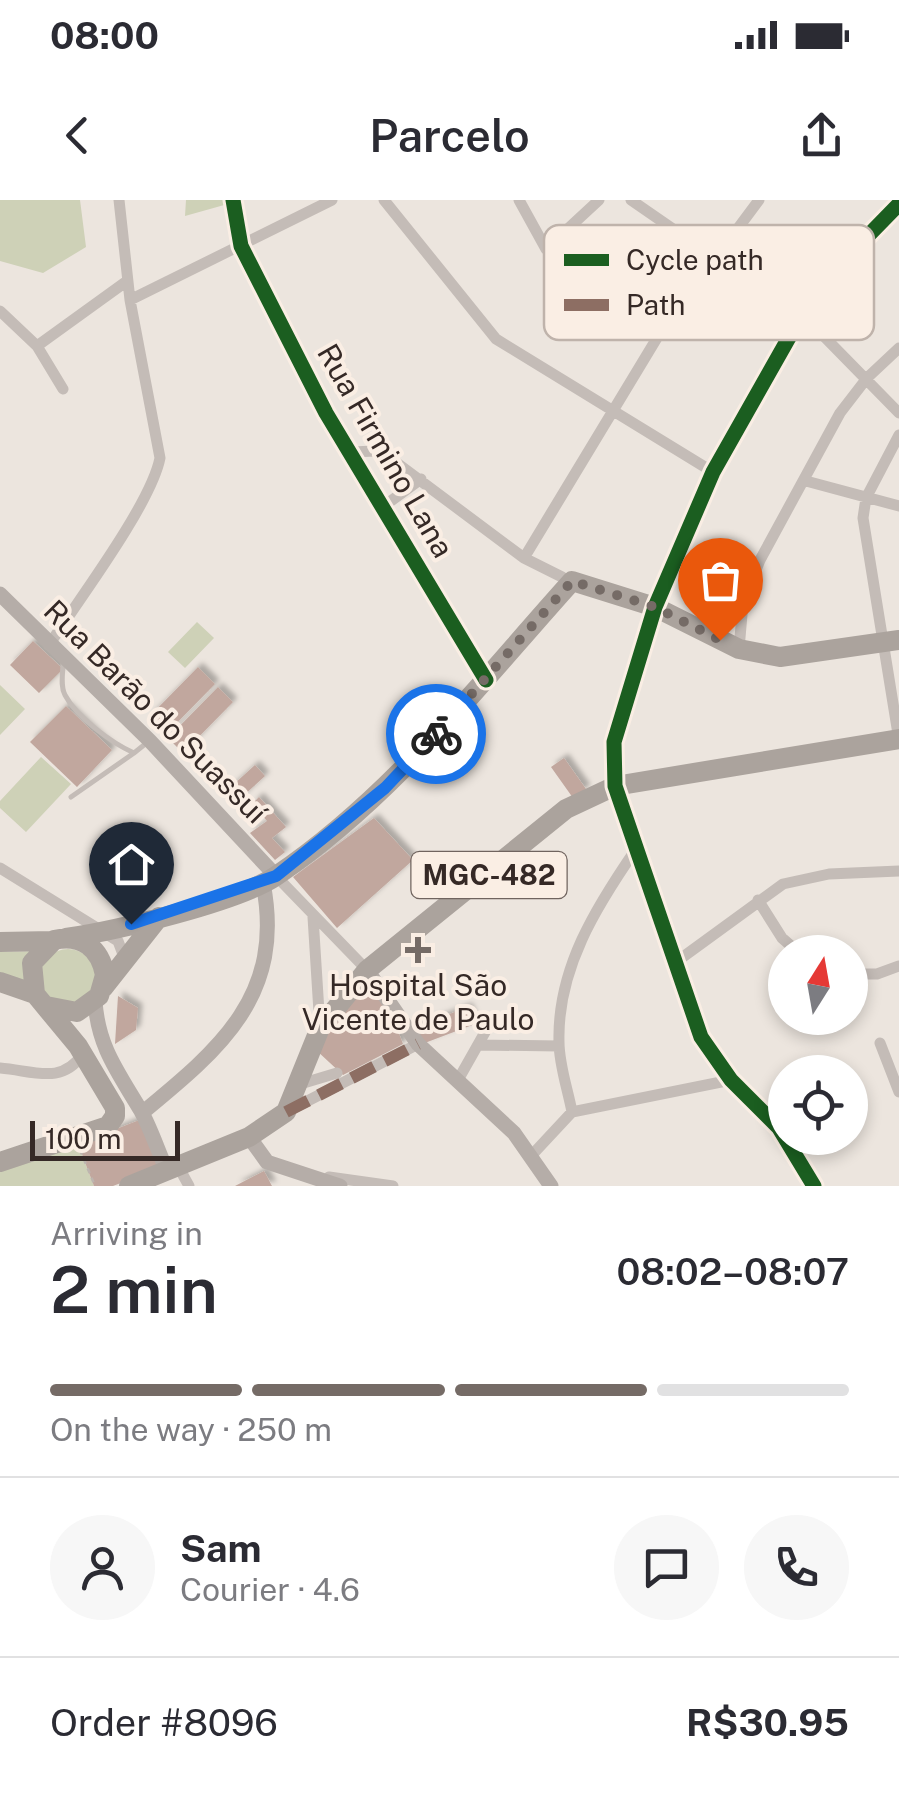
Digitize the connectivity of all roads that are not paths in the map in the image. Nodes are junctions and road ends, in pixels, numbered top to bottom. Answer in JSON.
{"nodes":[{"id":1,"x":119,"y":200,"type":"edge"},
{"id":2,"x":233,"y":200,"type":"edge"},
{"id":3,"x":332,"y":200,"type":"edge"},
{"id":4,"x":384,"y":200,"type":"edge"},
{"id":5,"x":519,"y":200,"type":"edge"},
{"id":6,"x":600,"y":200,"type":"edge"},
{"id":7,"x":631,"y":200,"type":"edge"},
{"id":8,"x":754,"y":202,"type":"edge"},
{"id":9,"x":899,"y":204,"type":"edge"},
{"id":10,"x":573,"y":225,"type":"edge"},
{"id":11,"x":667,"y":225,"type":"edge"},
{"id":12,"x":738,"y":225,"type":"edge"},
{"id":13,"x":874,"y":230,"type":"edge"},
{"id":14,"x":241,"y":246,"type":"junction"},
{"id":15,"x":544,"y":246,"type":"edge"},
{"id":16,"x":127,"y":281,"type":"junction"},
{"id":17,"x":130,"y":300,"type":"junction"},
{"id":18,"x":2,"y":315,"type":"edge"},
{"id":19,"x":656,"y":340,"type":"edge"},
{"id":20,"x":787,"y":340,"type":"edge"},
{"id":21,"x":828,"y":340,"type":"edge"},
{"id":22,"x":37,"y":346,"type":"junction"},
{"id":23,"x":899,"y":348,"type":"edge"},
{"id":24,"x":867,"y":378,"type":"junction"},
{"id":25,"x":63,"y":389,"type":"dead end"},
{"id":26,"x":612,"y":411,"type":"junction"},
{"id":27,"x":899,"y":412,"type":"edge"},
{"id":28,"x":899,"y":435,"type":"edge"},
{"id":29,"x":352,"y":452,"type":"junction"},
{"id":30,"x":713,"y":472,"type":"junction"},
{"id":31,"x":421,"y":480,"type":"junction"},
{"id":32,"x":806,"y":482,"type":"junction"},
{"id":33,"x":866,"y":498,"type":"junction"},
{"id":34,"x":384,"y":506,"type":"junction"},
{"id":35,"x":899,"y":506,"type":"edge"},
{"id":36,"x":524,"y":558,"type":"junction"},
{"id":37,"x":569,"y":584,"type":"junction"},
{"id":38,"x":0,"y":594,"type":"edge"},
{"id":39,"x":655,"y":607,"type":"junction"},
{"id":40,"x":891,"y":641,"type":"edge"},
{"id":41,"x":49,"y":645,"type":"junction"},
{"id":42,"x":739,"y":650,"type":"junction"},
{"id":43,"x":63,"y":660,"type":"junction"},
{"id":44,"x":486,"y":680,"type":"junction"},
{"id":45,"x":899,"y":740,"type":"edge"},
{"id":46,"x":150,"y":741,"type":"junction"},
{"id":47,"x":134,"y":753,"type":"junction"},
{"id":48,"x":615,"y":786,"type":"junction"},
{"id":49,"x":71,"y":798,"type":"dead end"},
{"id":50,"x":636,"y":849,"type":"junction"},
{"id":51,"x":0,"y":868,"type":"edge"},
{"id":52,"x":899,"y":871,"type":"edge"},
{"id":53,"x":269,"y":877,"type":"junction"},
{"id":54,"x":758,"y":900,"type":"junction"},
{"id":55,"x":314,"y":916,"type":"junction"},
{"id":56,"x":158,"y":917,"type":"junction"},
{"id":57,"x":103,"y":932,"type":"junction"},
{"id":58,"x":780,"y":935,"type":"edge"},
{"id":59,"x":60,"y":939,"type":"junction"},
{"id":60,"x":0,"y":942,"type":"edge"},
{"id":61,"x":124,"y":956,"type":"junction"},
{"id":62,"x":676,"y":962,"type":"junction"},
{"id":63,"x":899,"y":966,"type":"edge"},
{"id":64,"x":367,"y":970,"type":"junction"},
{"id":65,"x":868,"y":974,"type":"edge"},
{"id":66,"x":0,"y":982,"type":"edge"},
{"id":67,"x":99,"y":996,"type":"junction"},
{"id":68,"x":40,"y":1000,"type":"junction"},
{"id":69,"x":493,"y":1018,"type":"dead end"},
{"id":70,"x":320,"y":1028,"type":"junction"},
{"id":71,"x":880,"y":1043,"type":"dead end"},
{"id":72,"x":418,"y":1044,"type":"junction"},
{"id":73,"x":478,"y":1045,"type":"junction"},
{"id":74,"x":558,"y":1046,"type":"junction"},
{"id":75,"x":83,"y":1054,"type":"junction"},
{"id":76,"x":0,"y":1068,"type":"edge"},
{"id":77,"x":338,"y":1073,"type":"dead end"},
{"id":78,"x":458,"y":1080,"type":"junction"},
{"id":79,"x":731,"y":1080,"type":"junction"},
{"id":80,"x":297,"y":1085,"type":"junction"},
{"id":81,"x":899,"y":1092,"type":"edge"},
{"id":82,"x":286,"y":1112,"type":"junction"},
{"id":83,"x":572,"y":1112,"type":"junction"},
{"id":84,"x":142,"y":1113,"type":"junction"},
{"id":85,"x":249,"y":1138,"type":"junction"},
{"id":86,"x":531,"y":1156,"type":"junction"},
{"id":87,"x":0,"y":1162,"type":"edge"},
{"id":88,"x":172,"y":1168,"type":"junction"},
{"id":89,"x":310,"y":1175,"type":"junction"},
{"id":90,"x":129,"y":1186,"type":"edge"},
{"id":91,"x":188,"y":1186,"type":"edge"},
{"id":92,"x":340,"y":1186,"type":"edge"},
{"id":93,"x":394,"y":1186,"type":"edge"},
{"id":94,"x":551,"y":1186,"type":"edge"},
{"id":95,"x":814,"y":1186,"type":"edge"}],
"edges":[{"from":1,"to":16,"type":"street"},
{"from":2,"to":14,"type":"street","name":"Rua Firmino Lana"},
{"from":3,"to":14,"type":"street"},
{"from":4,"to":26,"type":"street"},
{"from":5,"to":15,"type":"street"},
{"from":6,"to":10,"type":"street"},
{"from":7,"to":11,"type":"street"},
{"from":8,"to":12,"type":"street"},
{"from":9,"to":13,"type":"street"},
{"from":14,"to":17,"type":"street"},
{"from":14,"to":29,"type":"street","name":"Rua Firmino Lana"},
{"from":16,"to":17,"type":"street"},
{"from":16,"to":22,"type":"street"},
{"from":17,"to":41,"type":"street"},
{"from":18,"to":22,"type":"street"},
{"from":19,"to":26,"type":"street"},
{"from":20,"to":30,"type":"street"},
{"from":21,"to":24,"type":"street"},
{"from":22,"to":25,"type":"street"},
{"from":23,"to":24,"type":"street"},
{"from":24,"to":27,"type":"street"},
{"from":24,"to":32,"type":"street"},
{"from":26,"to":30,"type":"street"},
{"from":26,"to":36,"type":"street"},
{"from":28,"to":33,"type":"street"},
{"from":29,"to":31,"type":"street"},
{"from":29,"to":34,"type":"street","name":"Rua Firmino Lana"},
{"from":30,"to":39,"type":"street"},
{"from":31,"to":34,"type":"street"},
{"from":31,"to":36,"type":"street"},
{"from":32,"to":33,"type":"street"},
{"from":32,"to":42,"type":"street"},
{"from":33,"to":35,"type":"street"},
{"from":33,"to":40,"type":"street"},
{"from":34,"to":44,"type":"street","name":"Rua Firmino Lana"},
{"from":36,"to":37,"type":"street"},
{"from":37,"to":39,"type":"highway"},
{"from":37,"to":44,"type":"highway"},
{"from":38,"to":41,"type":"street","name":"Rua Barão do Suassuí"},
{"from":39,"to":42,"type":"highway"},
{"from":39,"to":48,"type":"street"},
{"from":40,"to":42,"type":"highway"},
{"from":40,"to":45,"type":"street"},
{"from":41,"to":43,"type":"street","name":"Rua Barão do Suassuí"},
{"from":43,"to":46,"type":"street","name":"Rua Barão do Suassuí"},
{"from":43,"to":47,"type":"lane"},
{"from":44,"to":53,"type":"highway"},
{"from":45,"to":48,"type":"highway","number":"MGC-482"},
{"from":46,"to":47,"type":"lane"},
{"from":46,"to":53,"type":"street","name":"Rua Barão do Suassuí"},
{"from":47,"to":49,"type":"lane"},
{"from":48,"to":50,"type":"street"},
{"from":48,"to":64,"type":"highway","number":"MGC-482"},
{"from":50,"to":62,"type":"street"},
{"from":50,"to":74,"type":"street"},
{"from":51,"to":57,"type":"street"},
{"from":52,"to":54,"type":"street"},
{"from":53,"to":55,"type":"street","name":"Rua Barão do Suassuí"},
{"from":53,"to":56,"type":"highway"},
{"from":53,"to":84,"type":"street"},
{"from":54,"to":58,"type":"street"},
{"from":54,"to":62,"type":"street"},
{"from":55,"to":64,"type":"street","name":"Rua Barão do Suassuí"},
{"from":55,"to":70,"type":"street"},
{"from":56,"to":57,"type":"highway"},
{"from":56,"to":61,"type":"highway"},
{"from":57,"to":59,"type":"highway"},
{"from":57,"to":61,"type":"street"},
{"from":59,"to":60,"type":"highway"},
{"from":59,"to":67,"type":"highway"},
{"from":59,"to":68,"type":"highway"},
{"from":61,"to":67,"type":"highway"},
{"from":62,"to":79,"type":"street"},
{"from":63,"to":65,"type":"street"},
{"from":64,"to":70,"type":"highway","number":"MGC-482"},
{"from":64,"to":72,"type":"street"},
{"from":66,"to":68,"type":"highway"},
{"from":67,"to":68,"type":"highway"},
{"from":67,"to":84,"type":"street"},
{"from":68,"to":75,"type":"highway"},
{"from":69,"to":73,"type":"street"},
{"from":70,"to":80,"type":"highway","number":"MGC-482"},
{"from":71,"to":81,"type":"street"},
{"from":72,"to":78,"type":"street"},
{"from":72,"to":82,"type":"street"},
{"from":73,"to":74,"type":"street"},
{"from":73,"to":78,"type":"street"},
{"from":74,"to":83,"type":"street"},
{"from":75,"to":76,"type":"street"},
{"from":75,"to":87,"type":"highway"},
{"from":77,"to":80,"type":"street"},
{"from":78,"to":86,"type":"street"},
{"from":79,"to":83,"type":"street"},
{"from":79,"to":95,"type":"street"},
{"from":80,"to":82,"type":"highway","number":"MGC-482"},
{"from":82,"to":85,"type":"highway"},
{"from":83,"to":86,"type":"street"},
{"from":84,"to":88,"type":"street"},
{"from":85,"to":88,"type":"highway"},
{"from":85,"to":89,"type":"street"},
{"from":86,"to":94,"type":"street"},
{"from":88,"to":90,"type":"highway"},
{"from":88,"to":91,"type":"street"},
{"from":89,"to":92,"type":"street"},
{"from":89,"to":93,"type":"street"}]}
